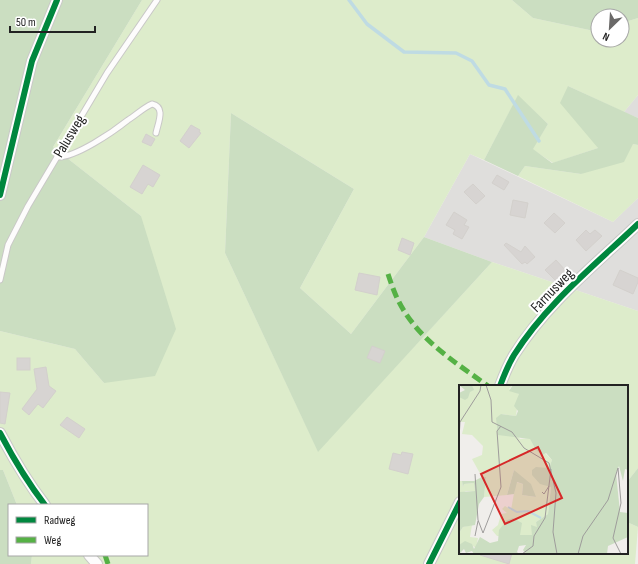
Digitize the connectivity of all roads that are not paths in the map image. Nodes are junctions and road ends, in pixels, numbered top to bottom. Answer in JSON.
{"nodes":[{"id":1,"x":57,"y":0,"type":"edge"},
{"id":2,"x":157,"y":0,"type":"edge"},
{"id":3,"x":156,"y":133,"type":"dead end"},
{"id":4,"x":57,"y":157,"type":"junction"},
{"id":5,"x":0,"y":195,"type":"edge"},
{"id":6,"x":638,"y":224,"type":"edge"},
{"id":7,"x":0,"y":280,"type":"edge"},
{"id":8,"x":500,"y":385,"type":"edge"},
{"id":9,"x":0,"y":433,"type":"edge"},
{"id":10,"x":44,"y":504,"type":"edge"},
{"id":11,"x":459,"y":504,"type":"edge"},
{"id":12,"x":90,"y":556,"type":"edge"},
{"id":13,"x":97,"y":564,"type":"edge"},
{"id":14,"x":429,"y":564,"type":"edge"}],
"edges":[{"from":1,"to":5,"type":"street"},
{"from":2,"to":4,"type":"lane","name":"Palusweg"},
{"from":3,"to":4,"type":"lane"},
{"from":4,"to":7,"type":"lane","name":"Palusweg"},
{"from":6,"to":8,"type":"street","name":"Farnusweg"},
{"from":9,"to":10,"type":"street"},
{"from":11,"to":14,"type":"street"},
{"from":12,"to":13,"type":"street"}]}
